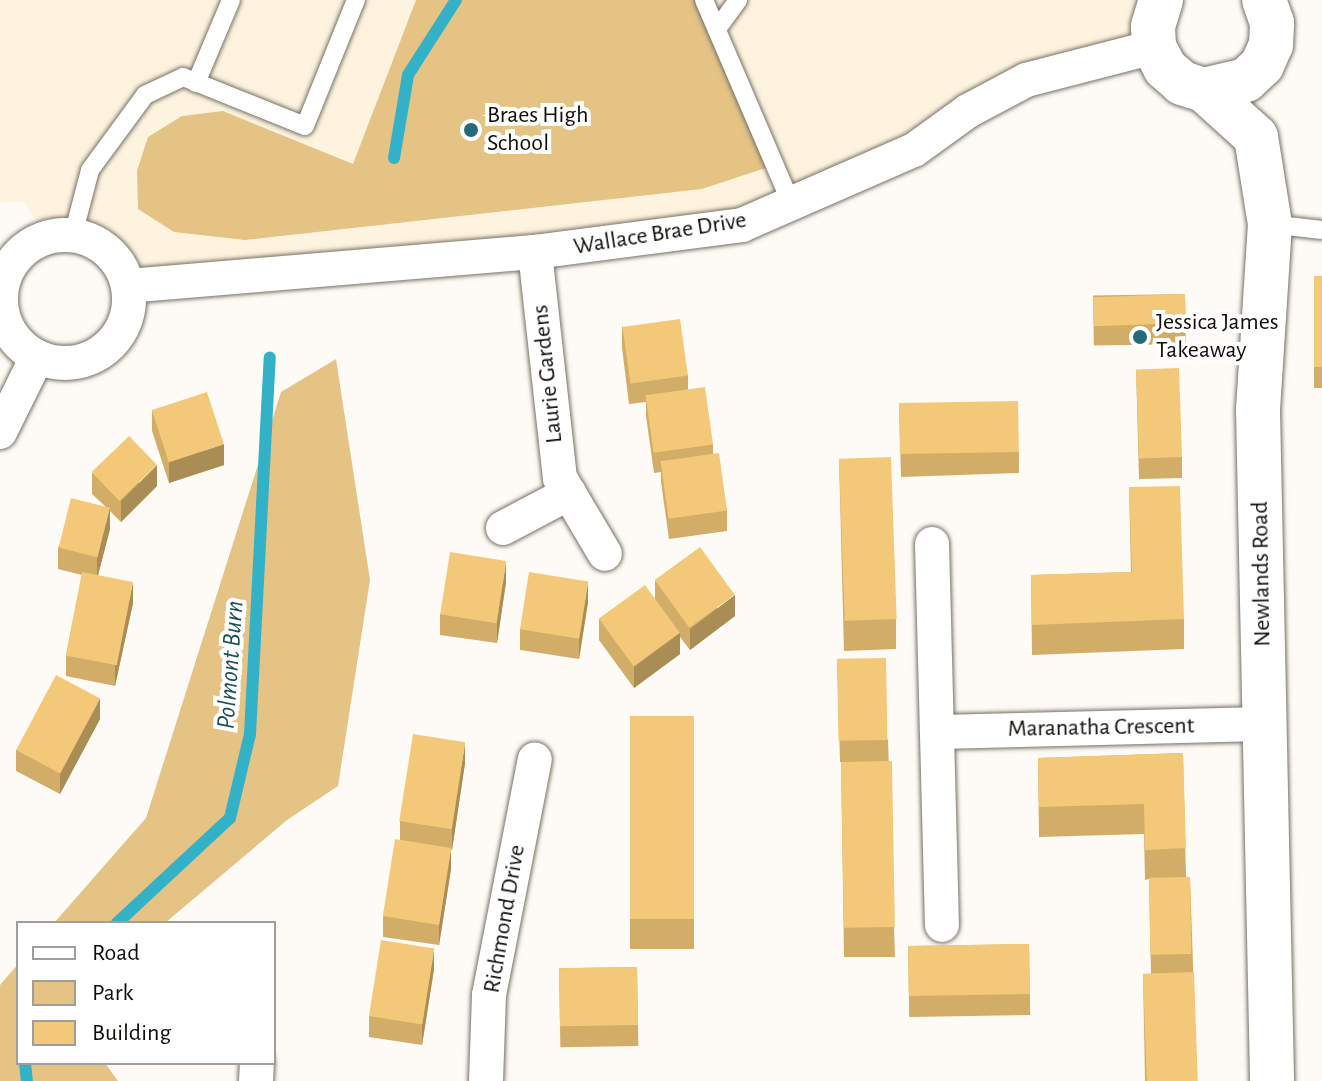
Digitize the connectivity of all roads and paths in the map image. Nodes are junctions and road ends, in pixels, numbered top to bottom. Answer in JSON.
{"nodes":[{"id":1,"x":231,"y":0,"type":"edge"},
{"id":2,"x":356,"y":0,"type":"edge"},
{"id":3,"x":704,"y":0,"type":"edge"},
{"id":4,"x":738,"y":0,"type":"edge"},
{"id":5,"x":1161,"y":0,"type":"edge"},
{"id":6,"x":1264,"y":0,"type":"edge"},
{"id":7,"x":717,"y":29,"type":"junction"},
{"id":8,"x":1154,"y":47,"type":"junction"},
{"id":9,"x":196,"y":83,"type":"junction"},
{"id":10,"x":1204,"y":90,"type":"junction"},
{"id":11,"x":792,"y":205,"type":"junction"},
{"id":12,"x":1270,"y":224,"type":"junction"},
{"id":13,"x":1322,"y":230,"type":"edge"},
{"id":14,"x":73,"y":235,"type":"junction"},
{"id":15,"x":535,"y":252,"type":"junction"},
{"id":16,"x":128,"y":286,"type":"junction"},
{"id":17,"x":37,"y":357,"type":"junction"},
{"id":18,"x":0,"y":432,"type":"edge"},
{"id":19,"x":569,"y":493,"type":"junction"},
{"id":20,"x":503,"y":528,"type":"dead end"},
{"id":21,"x":932,"y":544,"type":"dead end"},
{"id":22,"x":605,"y":554,"type":"dead end"},
{"id":23,"x":1265,"y":724,"type":"junction"},
{"id":24,"x":937,"y":732,"type":"junction"},
{"id":25,"x":535,"y":759,"type":"dead end"},
{"id":26,"x":942,"y":925,"type":"dead end"},
{"id":27,"x":486,"y":1081,"type":"edge"},
{"id":28,"x":1272,"y":1081,"type":"edge"}],
"edges":[{"from":1,"to":9,"type":"lane"},
{"from":2,"to":9,"type":"lane"},
{"from":3,"to":7,"type":"lane"},
{"from":4,"to":7,"type":"lane"},
{"from":5,"to":8,"type":"main road"},
{"from":6,"to":10,"type":"main road"},
{"from":7,"to":11,"type":"lane"},
{"from":8,"to":10,"type":"main road","name":"Newlands Road"},
{"from":8,"to":11,"type":"street","name":"Wallace Brae Drive"},
{"from":9,"to":14,"type":"lane"},
{"from":10,"to":12,"type":"main road","name":"Newlands Road"},
{"from":11,"to":15,"type":"street","name":"Wallace Brae Drive"},
{"from":12,"to":13,"type":"lane"},
{"from":12,"to":23,"type":"main road","name":"Newlands Road"},
{"from":14,"to":16,"type":"street"},
{"from":14,"to":17,"type":"street"},
{"from":15,"to":16,"type":"street","name":"Wallace Brae Drive"},
{"from":15,"to":19,"type":"street","name":"Laurie Gardens"},
{"from":16,"to":17,"type":"street"},
{"from":17,"to":18,"type":"street"},
{"from":19,"to":20,"type":"street"},
{"from":19,"to":22,"type":"street","name":"Laurie Gardens"},
{"from":21,"to":24,"type":"street"},
{"from":23,"to":24,"type":"street","name":"Maranatha Crescent"},
{"from":23,"to":28,"type":"main road","name":"Newlands Road"},
{"from":24,"to":26,"type":"street"},
{"from":25,"to":27,"type":"street","name":"Richmond Drive"}]}
